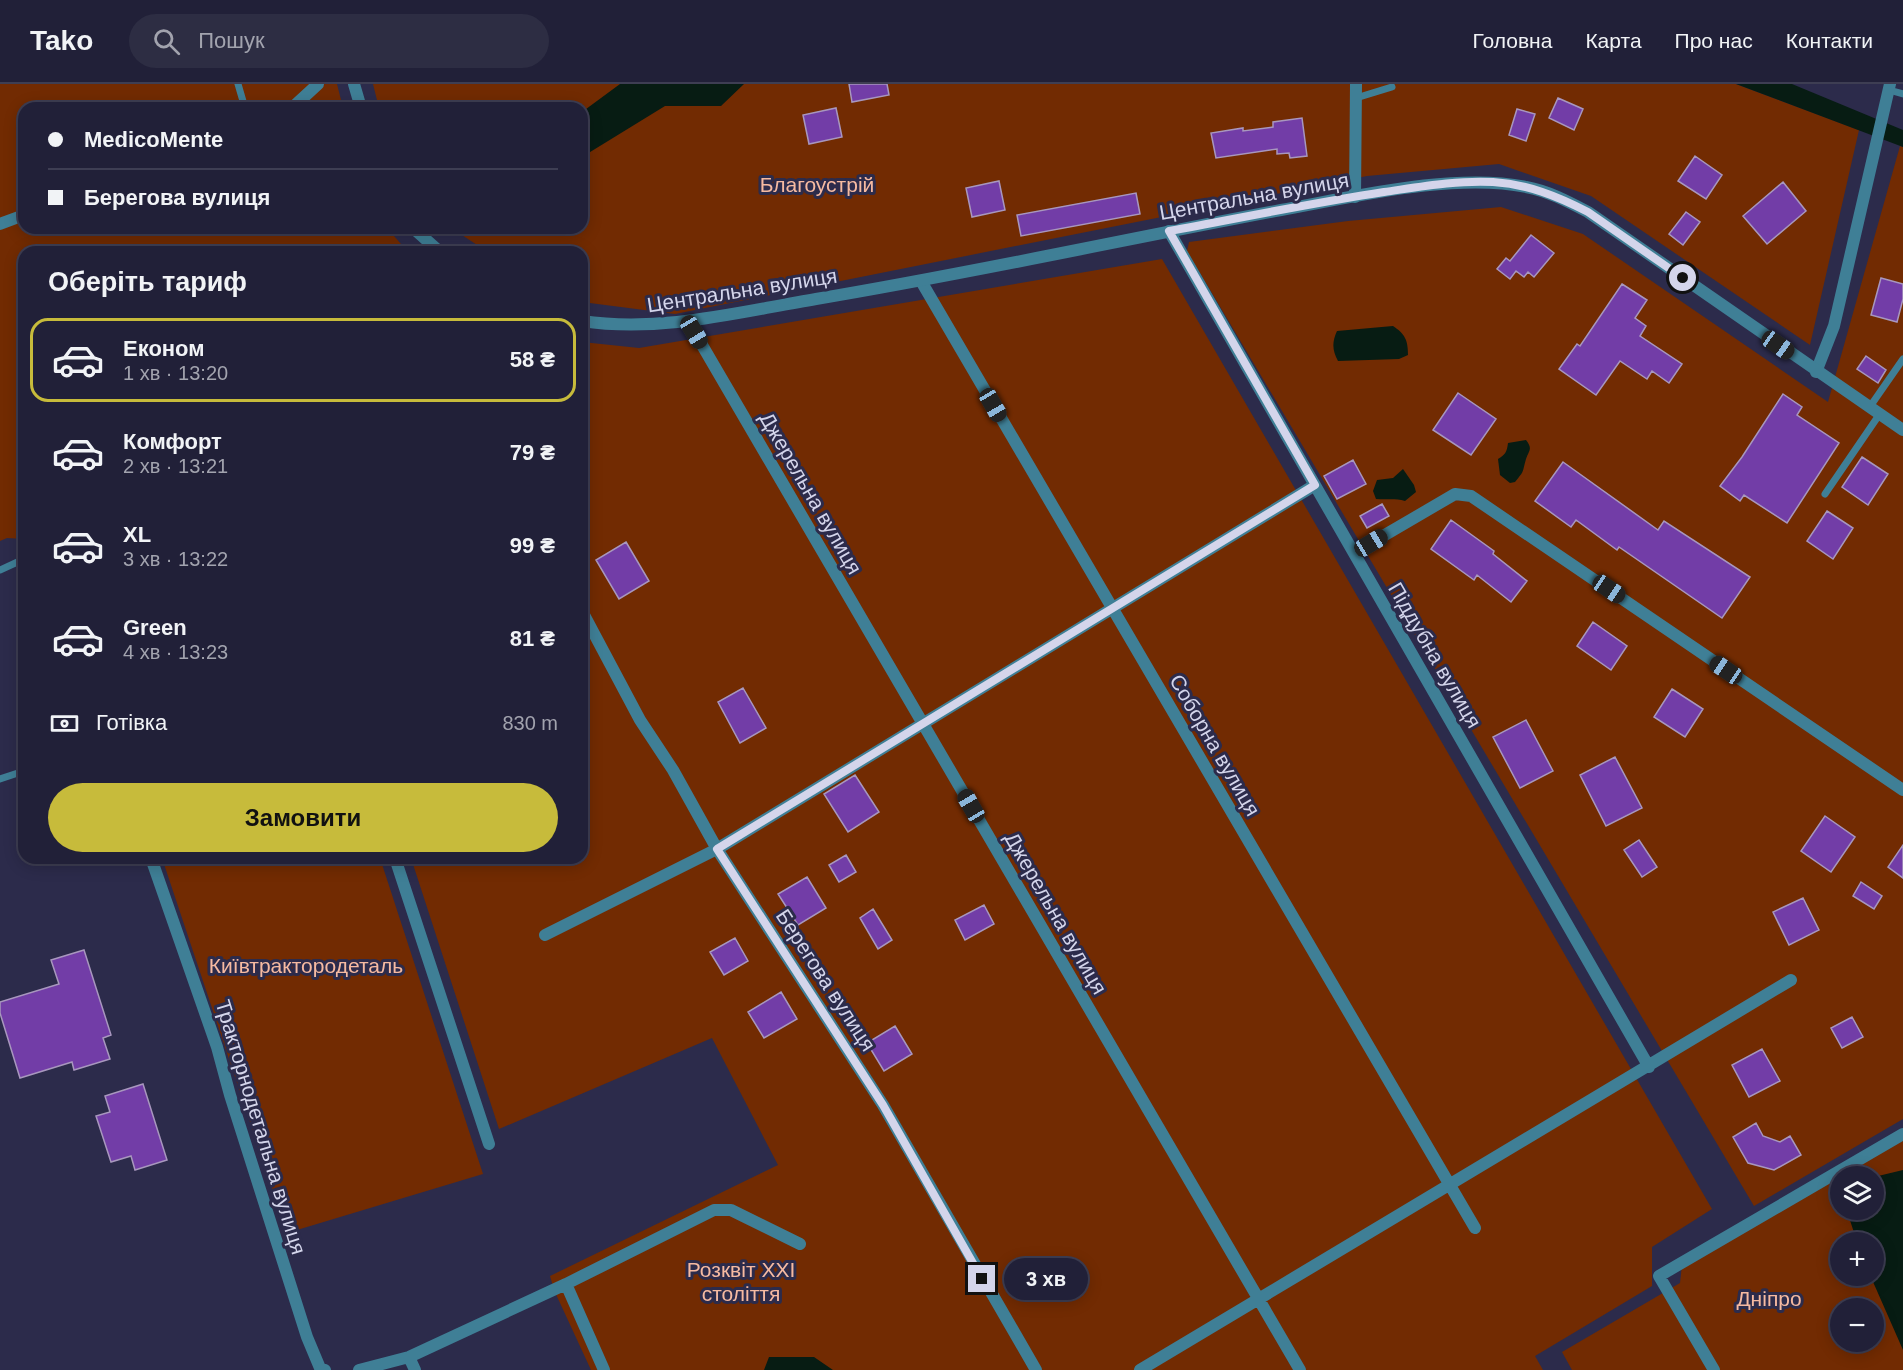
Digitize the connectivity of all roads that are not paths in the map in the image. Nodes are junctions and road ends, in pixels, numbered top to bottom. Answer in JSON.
{"nodes":[{"id":1,"x":238,"y":84,"type":"edge"},
{"id":2,"x":318,"y":84,"type":"edge"},
{"id":3,"x":354,"y":84,"type":"edge"},
{"id":4,"x":1356,"y":84,"type":"edge"},
{"id":5,"x":1392,"y":87,"type":"dead end"},
{"id":6,"x":1889,"y":87,"type":"edge"},
{"id":7,"x":1903,"y":94,"type":"edge"},
{"id":8,"x":1356,"y":98,"type":"junction"},
{"id":9,"x":243,"y":102,"type":"edge"},
{"id":10,"x":298,"y":102,"type":"edge"},
{"id":11,"x":359,"y":102,"type":"edge"},
{"id":12,"x":1354,"y":197,"type":"junction"},
{"id":13,"x":18,"y":217,"type":"edge"},
{"id":14,"x":0,"y":224,"type":"edge"},
{"id":15,"x":1169,"y":231,"type":"junction"},
{"id":16,"x":420,"y":234,"type":"edge"},
{"id":17,"x":433,"y":246,"type":"edge"},
{"id":18,"x":921,"y":281,"type":"junction"},
{"id":19,"x":688,"y":321,"type":"junction"},
{"id":20,"x":588,"y":322,"type":"edge"},
{"id":21,"x":1903,"y":359,"type":"edge"},
{"id":22,"x":1816,"y":372,"type":"junction"},
{"id":23,"x":1874,"y":411,"type":"junction"},
{"id":24,"x":1903,"y":430,"type":"edge"},
{"id":25,"x":1315,"y":485,"type":"junction"},
{"id":26,"x":1825,"y":494,"type":"dead end"},
{"id":27,"x":1354,"y":553,"type":"junction"},
{"id":28,"x":18,"y":562,"type":"edge"},
{"id":29,"x":0,"y":570,"type":"edge"},
{"id":30,"x":1112,"y":608,"type":"junction"},
{"id":31,"x":588,"y":622,"type":"edge"},
{"id":32,"x":923,"y":723,"type":"junction"},
{"id":33,"x":18,"y":773,"type":"edge"},
{"id":34,"x":0,"y":779,"type":"edge"},
{"id":35,"x":1903,"y":790,"type":"edge"},
{"id":36,"x":717,"y":849,"type":"junction"},
{"id":37,"x":153,"y":864,"type":"edge"},
{"id":38,"x":396,"y":864,"type":"edge"},
{"id":39,"x":545,"y":935,"type":"dead end"},
{"id":40,"x":1791,"y":980,"type":"dead end"},
{"id":41,"x":1649,"y":1067,"type":"junction"},
{"id":42,"x":1903,"y":1134,"type":"edge"},
{"id":43,"x":489,"y":1144,"type":"dead end"},
{"id":44,"x":1449,"y":1185,"type":"junction"},
{"id":45,"x":1475,"y":1228,"type":"dead end"},
{"id":46,"x":800,"y":1244,"type":"dead end"},
{"id":47,"x":566,"y":1284,"type":"junction"},
{"id":48,"x":1258,"y":1298,"type":"junction"},
{"id":49,"x":409,"y":1357,"type":"junction"},
{"id":50,"x":325,"y":1370,"type":"edge"},
{"id":51,"x":359,"y":1370,"type":"edge"},
{"id":52,"x":415,"y":1370,"type":"edge"},
{"id":53,"x":604,"y":1370,"type":"edge"},
{"id":54,"x":1036,"y":1370,"type":"edge"},
{"id":55,"x":1140,"y":1370,"type":"edge"},
{"id":56,"x":1300,"y":1370,"type":"edge"},
{"id":57,"x":1714,"y":1370,"type":"edge"}],
"edges":[{"from":1,"to":9,"type":"lane"},
{"from":2,"to":10,"type":"street"},
{"from":3,"to":11,"type":"street"},
{"from":4,"to":8,"type":"street"},
{"from":5,"to":8,"type":"lane"},
{"from":6,"to":7,"type":"lane"},
{"from":6,"to":22,"type":"street"},
{"from":8,"to":12,"type":"street"},
{"from":12,"to":15,"type":"street","name":"Центральна вулиця"},
{"from":12,"to":22,"type":"street","name":"Центральна вулиця"},
{"from":13,"to":14,"type":"street"},
{"from":15,"to":18,"type":"street","name":"Центральна вулиця"},
{"from":15,"to":25,"type":"street","name":"Піддубна вулиця"},
{"from":16,"to":17,"type":"street"},
{"from":18,"to":19,"type":"street","name":"Центральна вулиця"},
{"from":18,"to":30,"type":"street","name":"Соборна вулиця"},
{"from":19,"to":20,"type":"street","name":"Центральна вулиця"},
{"from":19,"to":32,"type":"street","name":"Джерельна вулиця"},
{"from":21,"to":23,"type":"lane"},
{"from":22,"to":23,"type":"street","name":"Центральна вулиця"},
{"from":23,"to":24,"type":"street","name":"Центральна вулиця"},
{"from":23,"to":26,"type":"lane"},
{"from":25,"to":27,"type":"street","name":"Піддубна вулиця"},
{"from":25,"to":30,"type":"street"},
{"from":27,"to":35,"type":"street"},
{"from":27,"to":41,"type":"street","name":"Піддубна вулиця"},
{"from":28,"to":29,"type":"lane"},
{"from":30,"to":32,"type":"street"},
{"from":30,"to":44,"type":"street","name":"Соборна вулиця"},
{"from":31,"to":36,"type":"street","name":"Берегова вулиця"},
{"from":32,"to":36,"type":"street"},
{"from":32,"to":48,"type":"street","name":"Джерельна вулиця"},
{"from":33,"to":34,"type":"lane"},
{"from":36,"to":39,"type":"street"},
{"from":36,"to":54,"type":"street","name":"Берегова вулиця"},
{"from":37,"to":50,"type":"street","name":"Тракторнодетальна вулиця"},
{"from":38,"to":43,"type":"street"},
{"from":40,"to":41,"type":"street"},
{"from":41,"to":44,"type":"street"},
{"from":42,"to":57,"type":"street"},
{"from":44,"to":45,"type":"street","name":"Соборна вулиця"},
{"from":44,"to":48,"type":"street"},
{"from":46,"to":47,"type":"street"},
{"from":47,"to":49,"type":"street"},
{"from":47,"to":53,"type":"street"},
{"from":48,"to":55,"type":"street"},
{"from":48,"to":56,"type":"street","name":"Джерельна вулиця"},
{"from":49,"to":51,"type":"street"},
{"from":49,"to":52,"type":"street"}]}
